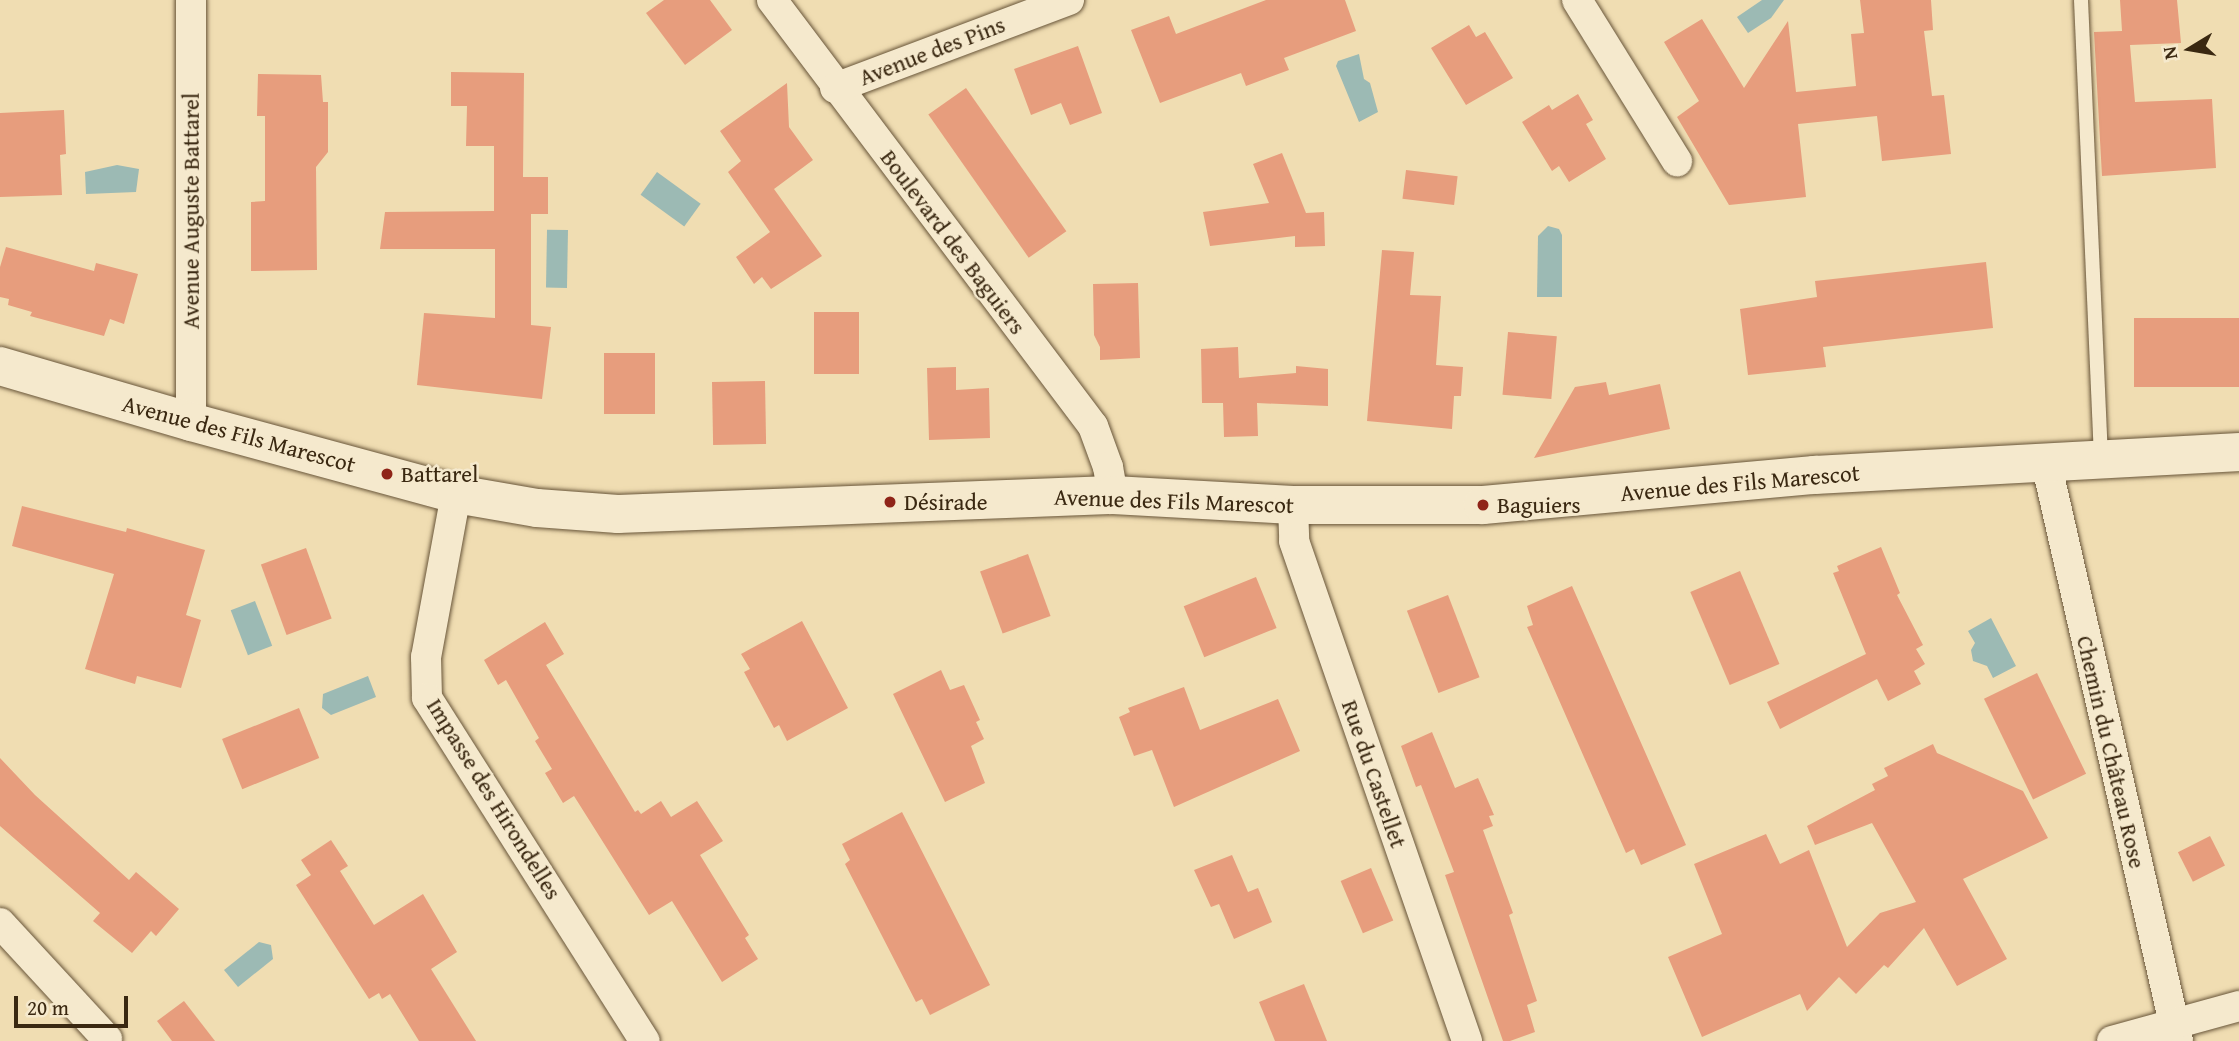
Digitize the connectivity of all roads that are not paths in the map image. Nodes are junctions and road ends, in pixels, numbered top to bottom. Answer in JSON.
{"nodes":[{"id":1,"x":191,"y":0,"type":"edge"},
{"id":2,"x":772,"y":0,"type":"edge"},
{"id":3,"x":1069,"y":0,"type":"edge"},
{"id":4,"x":1577,"y":0,"type":"edge"},
{"id":5,"x":2081,"y":0,"type":"edge"},
{"id":6,"x":835,"y":88,"type":"junction"},
{"id":7,"x":1676,"y":161,"type":"dead end"},
{"id":8,"x":0,"y":366,"type":"edge"},
{"id":9,"x":191,"y":422,"type":"junction"},
{"id":10,"x":2239,"y":452,"type":"edge"},
{"id":11,"x":2101,"y":459,"type":"junction"},
{"id":12,"x":2046,"y":462,"type":"junction"},
{"id":13,"x":456,"y":494,"type":"junction"},
{"id":14,"x":1112,"y":495,"type":"junction"},
{"id":15,"x":1293,"y":505,"type":"junction"},
{"id":16,"x":0,"y":923,"type":"edge"},
{"id":17,"x":2239,"y":1006,"type":"edge"},
{"id":18,"x":2176,"y":1032,"type":"edge"},
{"id":19,"x":107,"y":1039,"type":"dead end"},
{"id":20,"x":645,"y":1041,"type":"edge"},
{"id":21,"x":1466,"y":1041,"type":"edge"},
{"id":22,"x":2112,"y":1041,"type":"edge"}],
"edges":[{"from":1,"to":9,"type":"street","name":"Avenue Auguste Battarel"},
{"from":2,"to":6,"type":"street","name":"Boulevard des Baguiers"},
{"from":3,"to":6,"type":"street","name":"Avenue des Pins"},
{"from":4,"to":7,"type":"street"},
{"from":5,"to":11,"type":"lane"},
{"from":6,"to":14,"type":"street","name":"Boulevard des Baguiers"},
{"from":8,"to":9,"type":"street","name":"Avenue des Fils Marescot"},
{"from":9,"to":13,"type":"street","name":"Avenue des Fils Marescot"},
{"from":10,"to":11,"type":"street","name":"Avenue des Fils Marescot"},
{"from":11,"to":12,"type":"street","name":"Avenue des Fils Marescot"},
{"from":12,"to":15,"type":"street","name":"Avenue des Fils Marescot"},
{"from":12,"to":18,"type":"street","name":"Chemin du Château Rose"},
{"from":13,"to":14,"type":"street","name":"Avenue des Fils Marescot"},
{"from":13,"to":20,"type":"street","name":"Impasse des Hirondelles"},
{"from":14,"to":15,"type":"street","name":"Avenue des Fils Marescot"},
{"from":15,"to":21,"type":"street","name":"Rue du Castellet"},
{"from":16,"to":19,"type":"street"},
{"from":17,"to":18,"type":"street"},
{"from":18,"to":22,"type":"street"}]}
